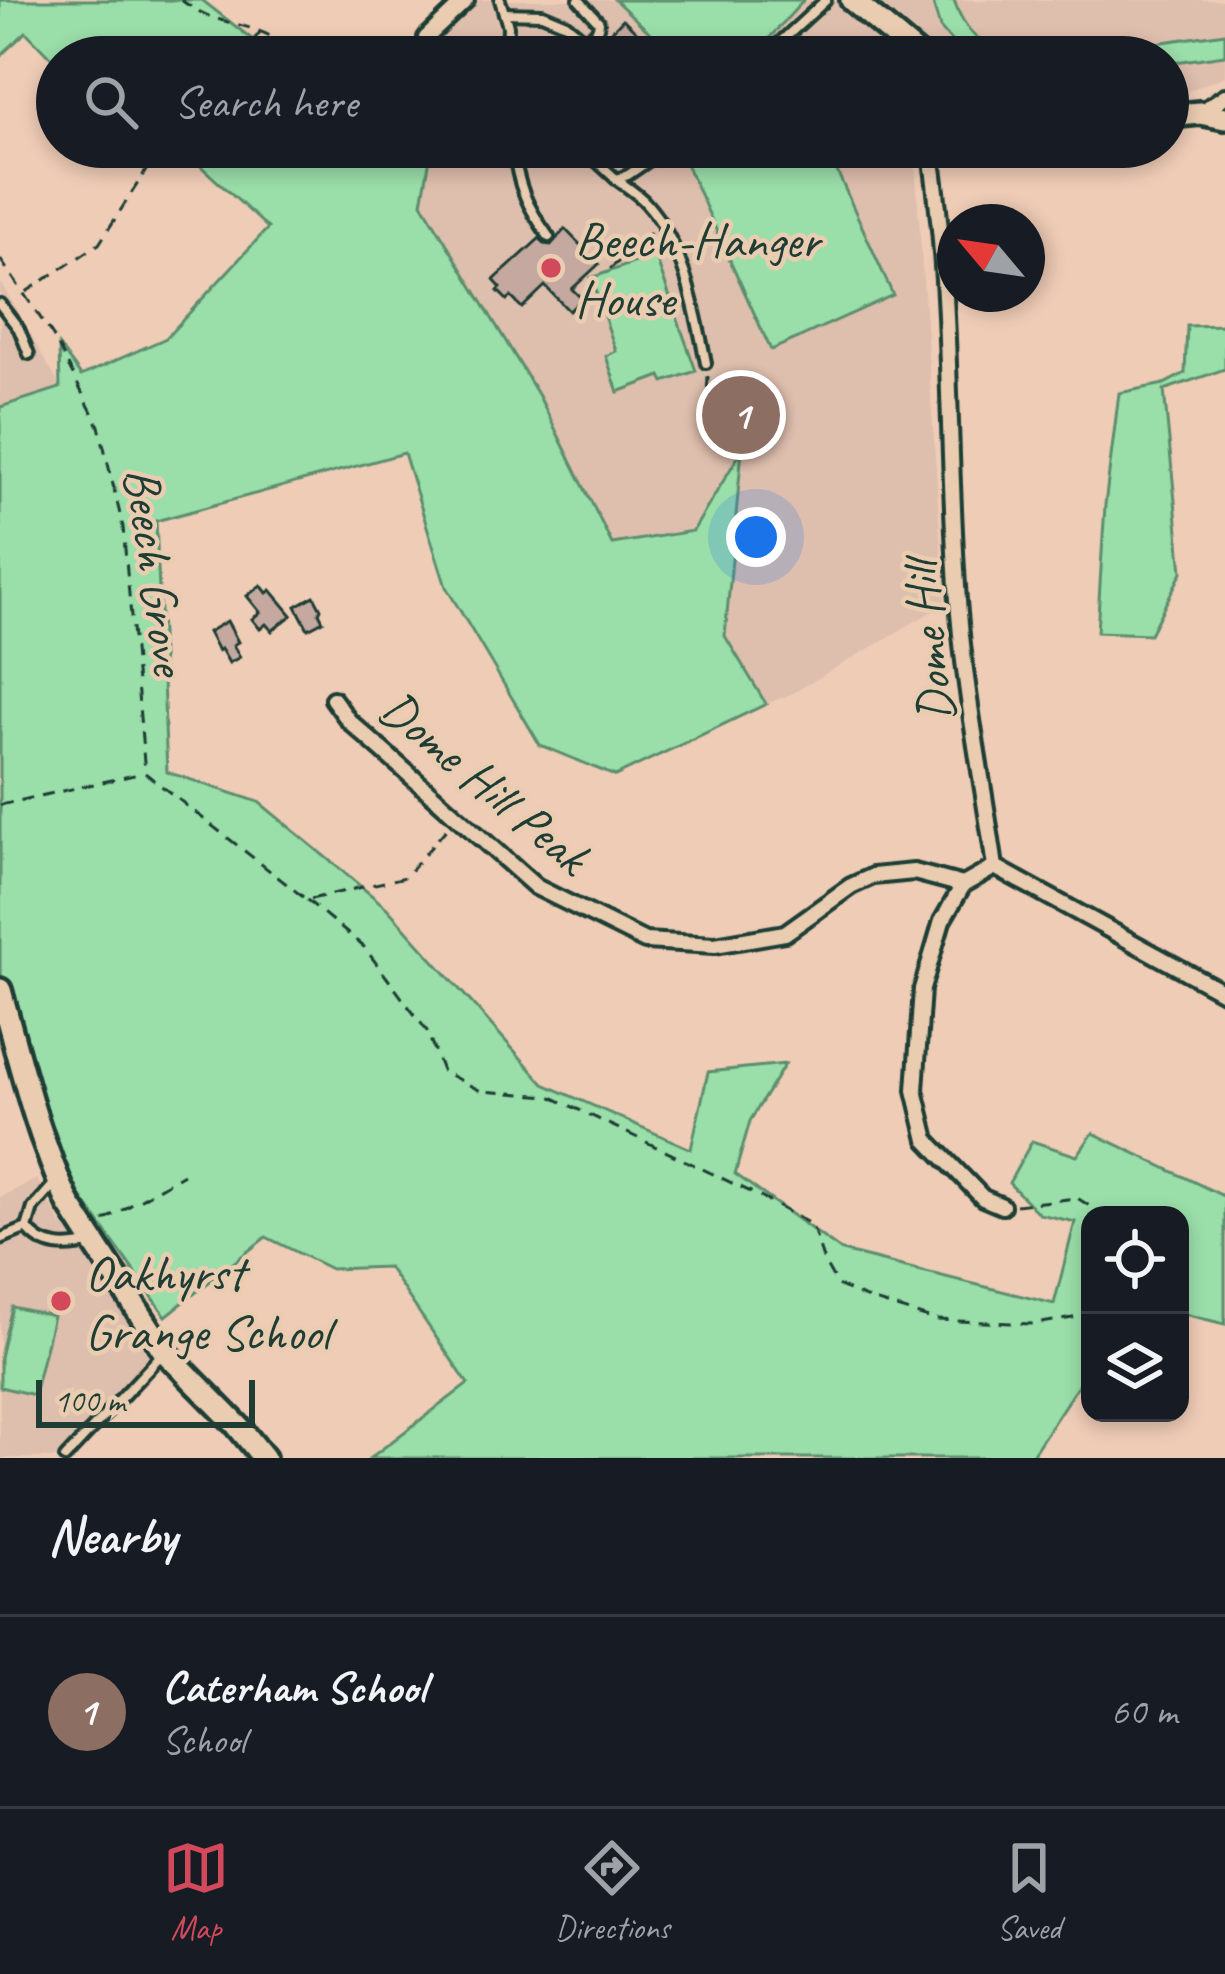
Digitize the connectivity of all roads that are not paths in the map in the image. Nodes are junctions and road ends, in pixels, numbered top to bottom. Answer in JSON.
{"nodes":[{"id":1,"x":466,"y":0,"type":"edge"},
{"id":2,"x":500,"y":0,"type":"edge"},
{"id":3,"x":579,"y":0,"type":"edge"},
{"id":4,"x":826,"y":0,"type":"edge"},
{"id":5,"x":852,"y":0,"type":"edge"},
{"id":6,"x":505,"y":13,"type":"junction"},
{"id":7,"x":428,"y":36,"type":"edge"},
{"id":8,"x":508,"y":36,"type":"edge"},
{"id":9,"x":581,"y":36,"type":"edge"},
{"id":10,"x":592,"y":36,"type":"edge"},
{"id":11,"x":787,"y":36,"type":"edge"},
{"id":12,"x":895,"y":36,"type":"edge"},
{"id":13,"x":1225,"y":96,"type":"edge"},
{"id":14,"x":1200,"y":113,"type":"junction"},
{"id":15,"x":1189,"y":114,"type":"edge"},
{"id":16,"x":1225,"y":118,"type":"edge"},
{"id":17,"x":516,"y":168,"type":"edge"},
{"id":18,"x":604,"y":168,"type":"edge"},
{"id":19,"x":638,"y":168,"type":"edge"},
{"id":20,"x":933,"y":168,"type":"edge"},
{"id":21,"x":616,"y":179,"type":"junction"},
{"id":22,"x":549,"y":237,"type":"dead end"},
{"id":23,"x":0,"y":304,"type":"edge"},
{"id":24,"x":28,"y":354,"type":"dead end"},
{"id":25,"x":706,"y":363,"type":"road end"},
{"id":26,"x":333,"y":699,"type":"dead end"},
{"id":27,"x":995,"y":867,"type":"junction"},
{"id":28,"x":963,"y":885,"type":"junction"},
{"id":29,"x":0,"y":990,"type":"edge"},
{"id":30,"x":1225,"y":993,"type":"edge"},
{"id":31,"x":58,"y":1181,"type":"junction"},
{"id":32,"x":1002,"y":1206,"type":"road end"},
{"id":33,"x":27,"y":1228,"type":"junction"},
{"id":34,"x":91,"y":1237,"type":"junction"},
{"id":35,"x":0,"y":1239,"type":"edge"},
{"id":36,"x":164,"y":1352,"type":"junction"},
{"id":37,"x":65,"y":1458,"type":"edge"},
{"id":38,"x":264,"y":1458,"type":"edge"}],
"edges":[{"from":1,"to":7,"type":"street"},
{"from":2,"to":6,"type":"lane"},
{"from":3,"to":10,"type":"lane"},
{"from":4,"to":11,"type":"lane"},
{"from":5,"to":12,"type":"street"},
{"from":6,"to":8,"type":"lane"},
{"from":6,"to":9,"type":"lane"},
{"from":13,"to":14,"type":"street"},
{"from":14,"to":15,"type":"street"},
{"from":14,"to":16,"type":"street"},
{"from":17,"to":22,"type":"lane"},
{"from":18,"to":21,"type":"lane"},
{"from":19,"to":21,"type":"lane"},
{"from":20,"to":27,"type":"street","name":"Dome Hill"},
{"from":21,"to":25,"type":"lane"},
{"from":23,"to":24,"type":"lane"},
{"from":26,"to":28,"type":"street","name":"Dome Hill Peak"},
{"from":27,"to":28,"type":"street"},
{"from":27,"to":30,"type":"street"},
{"from":28,"to":32,"type":"street"},
{"from":29,"to":31,"type":"street"},
{"from":31,"to":33,"type":"lane"},
{"from":31,"to":34,"type":"street"},
{"from":33,"to":34,"type":"lane"},
{"from":33,"to":35,"type":"lane"},
{"from":34,"to":36,"type":"street"},
{"from":36,"to":37,"type":"lane"},
{"from":36,"to":38,"type":"street"}]}
